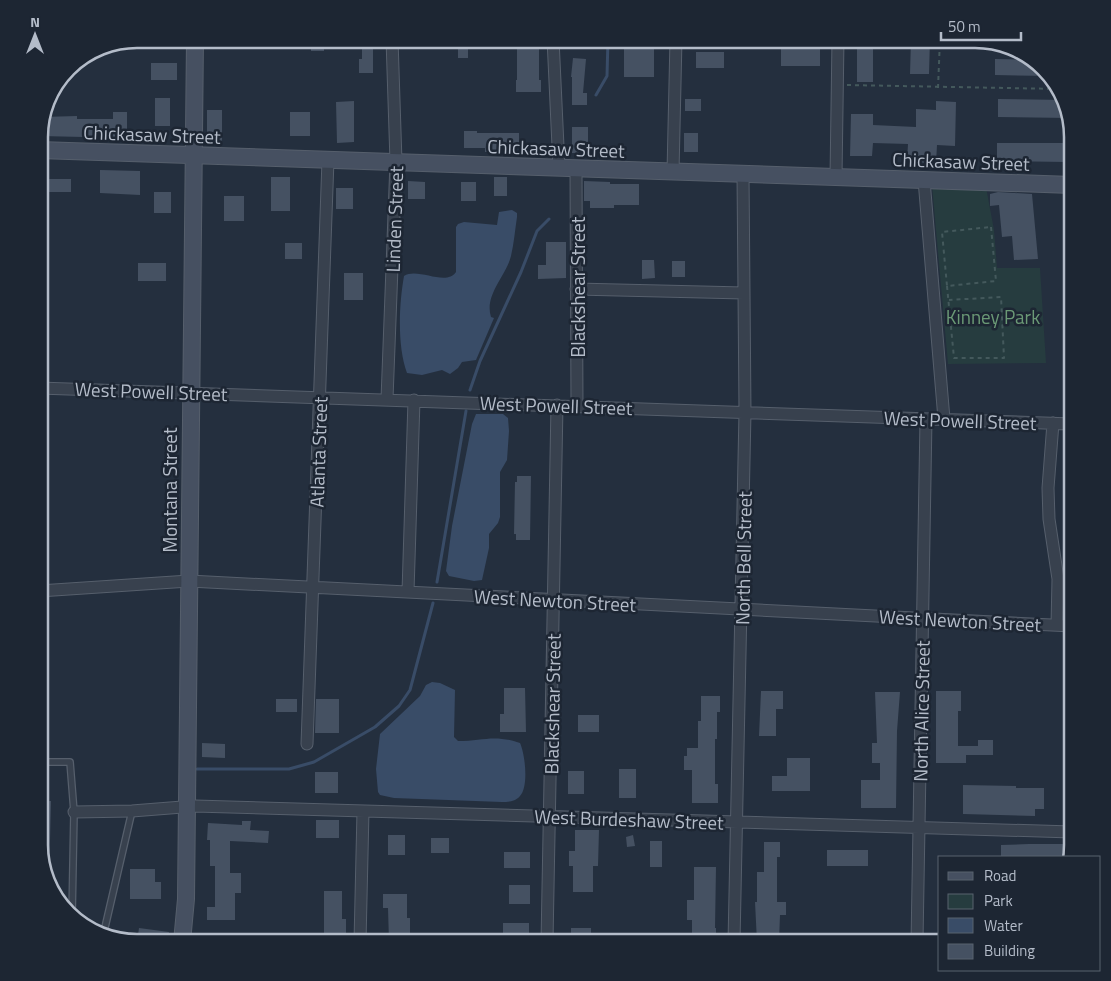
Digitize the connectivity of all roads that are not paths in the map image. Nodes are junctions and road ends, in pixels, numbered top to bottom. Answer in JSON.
{"nodes":[{"id":1,"x":195,"y":48,"type":"edge"},
{"id":2,"x":392,"y":48,"type":"edge"},
{"id":3,"x":553,"y":48,"type":"edge"},
{"id":4,"x":676,"y":48,"type":"edge"},
{"id":5,"x":838,"y":48,"type":"edge"},
{"id":6,"x":48,"y":150,"type":"edge"},
{"id":7,"x":194,"y":156,"type":"junction"},
{"id":8,"x":328,"y":160,"type":"junction"},
{"id":9,"x":396,"y":162,"type":"junction"},
{"id":10,"x":559,"y":168,"type":"junction"},
{"id":11,"x":576,"y":169,"type":"junction"},
{"id":12,"x":673,"y":172,"type":"junction"},
{"id":13,"x":743,"y":174,"type":"junction"},
{"id":14,"x":836,"y":177,"type":"junction"},
{"id":15,"x":924,"y":180,"type":"junction"},
{"id":16,"x":1063,"y":185,"type":"edge"},
{"id":17,"x":576,"y":290,"type":"junction"},
{"id":18,"x":744,"y":293,"type":"junction"},
{"id":19,"x":48,"y":388,"type":"edge"},
{"id":20,"x":190,"y":392,"type":"junction"},
{"id":21,"x":320,"y":396,"type":"junction"},
{"id":22,"x":387,"y":399,"type":"junction"},
{"id":23,"x":414,"y":400,"type":"junction"},
{"id":24,"x":557,"y":405,"type":"junction"},
{"id":25,"x":577,"y":406,"type":"junction"},
{"id":26,"x":745,"y":412,"type":"junction"},
{"id":27,"x":926,"y":419,"type":"junction"},
{"id":28,"x":944,"y":419,"type":"junction"},
{"id":29,"x":1052,"y":423,"type":"junction"},
{"id":30,"x":1063,"y":424,"type":"edge"},
{"id":31,"x":189,"y":581,"type":"junction"},
{"id":32,"x":313,"y":588,"type":"junction"},
{"id":33,"x":48,"y":589,"type":"edge"},
{"id":34,"x":408,"y":592,"type":"junction"},
{"id":35,"x":554,"y":600,"type":"junction"},
{"id":36,"x":742,"y":610,"type":"junction"},
{"id":37,"x":922,"y":618,"type":"junction"},
{"id":38,"x":1057,"y":625,"type":"junction"},
{"id":39,"x":1064,"y":625,"type":"edge"},
{"id":40,"x":307,"y":744,"type":"dead end"},
{"id":41,"x":48,"y":762,"type":"edge"},
{"id":42,"x":186,"y":806,"type":"junction"},
{"id":43,"x":132,"y":811,"type":"junction"},
{"id":44,"x":363,"y":811,"type":"junction"},
{"id":45,"x":74,"y":812,"type":"junction"},
{"id":46,"x":550,"y":817,"type":"junction"},
{"id":47,"x":736,"y":822,"type":"junction"},
{"id":48,"x":919,"y":827,"type":"junction"},
{"id":49,"x":1064,"y":832,"type":"edge"},
{"id":50,"x":72,"y":907,"type":"edge"},
{"id":51,"x":105,"y":928,"type":"edge"},
{"id":52,"x":183,"y":934,"type":"edge"},
{"id":53,"x":360,"y":934,"type":"edge"},
{"id":54,"x":547,"y":934,"type":"edge"},
{"id":55,"x":734,"y":934,"type":"edge"},
{"id":56,"x":917,"y":934,"type":"edge"}],
"edges":[{"from":1,"to":7,"type":"street","name":"Montana Street"},
{"from":2,"to":9,"type":"street","name":"Linden Street"},
{"from":3,"to":10,"type":"street"},
{"from":4,"to":12,"type":"street"},
{"from":5,"to":14,"type":"street"},
{"from":6,"to":7,"type":"street","name":"Chickasaw Street"},
{"from":7,"to":8,"type":"street","name":"Chickasaw Street"},
{"from":7,"to":20,"type":"street","name":"Montana Street"},
{"from":8,"to":9,"type":"street","name":"Chickasaw Street"},
{"from":8,"to":21,"type":"street","name":"Atlanta Street"},
{"from":9,"to":10,"type":"street","name":"Chickasaw Street"},
{"from":9,"to":22,"type":"street","name":"Linden Street"},
{"from":10,"to":11,"type":"street","name":"Chickasaw Street"},
{"from":11,"to":12,"type":"street","name":"Chickasaw Street"},
{"from":11,"to":17,"type":"street","name":"Blackshear Street"},
{"from":12,"to":13,"type":"street","name":"Chickasaw Street"},
{"from":13,"to":14,"type":"street","name":"Chickasaw Street"},
{"from":13,"to":18,"type":"street","name":"North Bell Street"},
{"from":14,"to":15,"type":"street","name":"Chickasaw Street"},
{"from":15,"to":16,"type":"street","name":"Chickasaw Street"},
{"from":15,"to":28,"type":"street"},
{"from":17,"to":18,"type":"street"},
{"from":17,"to":25,"type":"street","name":"Blackshear Street"},
{"from":18,"to":26,"type":"street","name":"North Bell Street"},
{"from":19,"to":20,"type":"street","name":"West Powell Street"},
{"from":20,"to":21,"type":"street","name":"West Powell Street"},
{"from":20,"to":31,"type":"street","name":"Montana Street"},
{"from":21,"to":22,"type":"street","name":"West Powell Street"},
{"from":21,"to":32,"type":"street","name":"Atlanta Street"},
{"from":22,"to":23,"type":"street","name":"West Powell Street"},
{"from":23,"to":24,"type":"street","name":"West Powell Street"},
{"from":23,"to":34,"type":"street"},
{"from":24,"to":25,"type":"street","name":"West Powell Street"},
{"from":24,"to":35,"type":"street","name":"Blackshear Street"},
{"from":25,"to":26,"type":"street","name":"West Powell Street"},
{"from":26,"to":27,"type":"street","name":"West Powell Street"},
{"from":26,"to":36,"type":"street","name":"North Bell Street"},
{"from":27,"to":28,"type":"street","name":"West Powell Street"},
{"from":27,"to":37,"type":"street","name":"North Alice Street"},
{"from":28,"to":29,"type":"street","name":"West Powell Street"},
{"from":29,"to":30,"type":"street","name":"West Powell Street"},
{"from":29,"to":38,"type":"street"},
{"from":31,"to":32,"type":"street","name":"West Newton Street"},
{"from":31,"to":33,"type":"street","name":"West Newton Street"},
{"from":31,"to":42,"type":"street","name":"Montana Street"},
{"from":32,"to":34,"type":"street","name":"West Newton Street"},
{"from":32,"to":40,"type":"street","name":"Atlanta Street"},
{"from":34,"to":35,"type":"street","name":"West Newton Street"},
{"from":35,"to":36,"type":"street","name":"West Newton Street"},
{"from":35,"to":46,"type":"street","name":"Blackshear Street"},
{"from":36,"to":37,"type":"street","name":"West Newton Street"},
{"from":36,"to":47,"type":"street","name":"North Bell Street"},
{"from":37,"to":38,"type":"street","name":"West Newton Street"},
{"from":37,"to":48,"type":"street","name":"North Alice Street"},
{"from":38,"to":39,"type":"street","name":"West Newton Street"},
{"from":41,"to":45,"type":"lane"},
{"from":42,"to":43,"type":"street","name":"West Burdeshaw Street"},
{"from":42,"to":44,"type":"street","name":"West Burdeshaw Street"},
{"from":42,"to":52,"type":"street","name":"Montana Street"},
{"from":43,"to":45,"type":"street","name":"West Burdeshaw Street"},
{"from":43,"to":51,"type":"lane"},
{"from":44,"to":46,"type":"street","name":"West Burdeshaw Street"},
{"from":44,"to":53,"type":"street"},
{"from":45,"to":50,"type":"lane"},
{"from":46,"to":47,"type":"street","name":"West Burdeshaw Street"},
{"from":46,"to":54,"type":"street","name":"Blackshear Street"},
{"from":47,"to":48,"type":"street","name":"West Burdeshaw Street"},
{"from":47,"to":55,"type":"street","name":"North Bell Street"},
{"from":48,"to":49,"type":"street","name":"West Burdeshaw Street"},
{"from":48,"to":56,"type":"street","name":"North Alice Street"}]}
